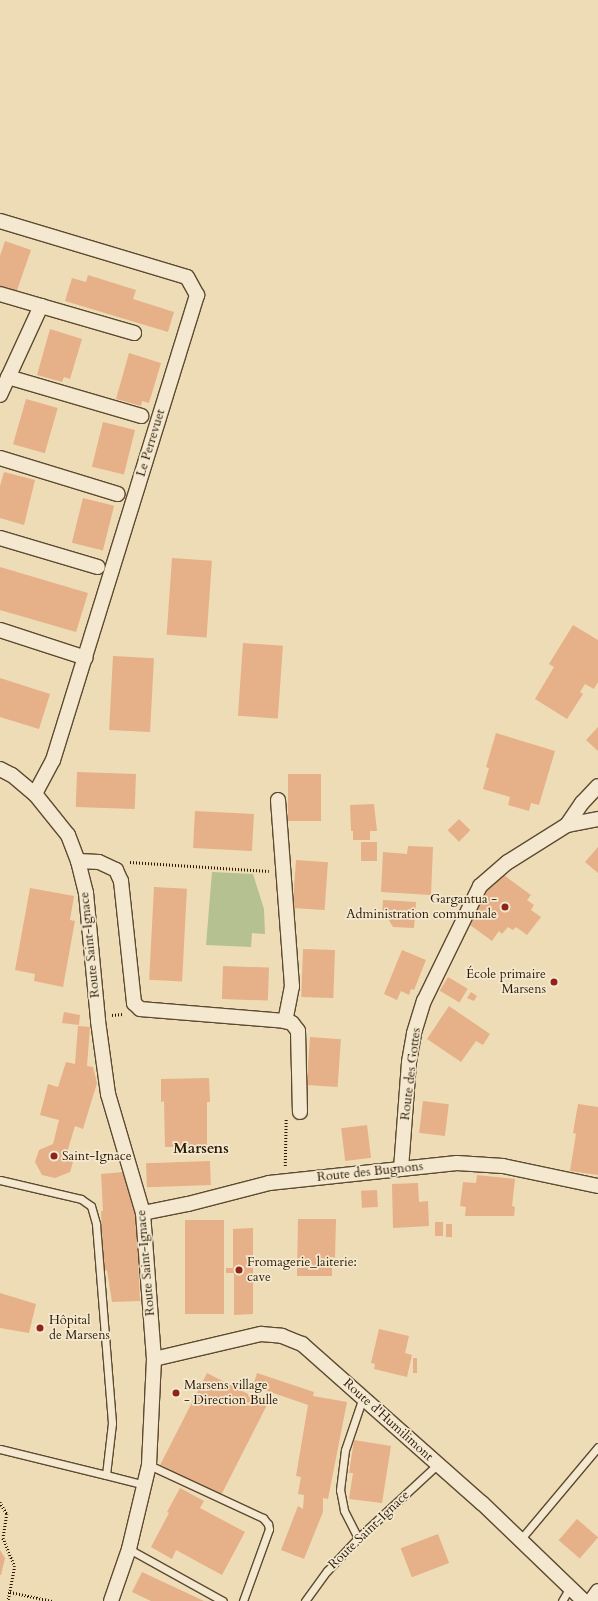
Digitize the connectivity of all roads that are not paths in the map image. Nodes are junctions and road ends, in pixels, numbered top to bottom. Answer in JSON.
{"nodes":[{"id":1,"x":0,"y":222,"type":"edge"},
{"id":2,"x":0,"y":294,"type":"edge"},
{"id":3,"x":41,"y":306,"type":"junction"},
{"id":4,"x":134,"y":333,"type":"dead end"},
{"id":5,"x":8,"y":377,"type":"junction"},
{"id":6,"x":0,"y":395,"type":"edge"},
{"id":7,"x":141,"y":416,"type":"dead end"},
{"id":8,"x":0,"y":458,"type":"edge"},
{"id":9,"x":118,"y":494,"type":"dead end"},
{"id":10,"x":0,"y":538,"type":"edge"},
{"id":11,"x":98,"y":567,"type":"dead end"},
{"id":12,"x":0,"y":630,"type":"edge"},
{"id":13,"x":86,"y":658,"type":"junction"},
{"id":14,"x":0,"y":769,"type":"edge"},
{"id":15,"x":598,"y":786,"type":"edge"},
{"id":16,"x":35,"y":794,"type":"junction"},
{"id":17,"x":278,"y":800,"type":"dead end"},
{"id":18,"x":598,"y":819,"type":"edge"},
{"id":19,"x":567,"y":825,"type":"junction"},
{"id":20,"x":78,"y":861,"type":"junction"},
{"id":21,"x":285,"y":1021,"type":"junction"},
{"id":22,"x":300,"y":1112,"type":"road end"},
{"id":23,"x":401,"y":1169,"type":"junction"},
{"id":24,"x":0,"y":1180,"type":"edge"},
{"id":25,"x":598,"y":1186,"type":"edge"},
{"id":26,"x":143,"y":1212,"type":"junction"},
{"id":27,"x":154,"y":1359,"type":"junction"},
{"id":28,"x":363,"y":1397,"type":"junction"},
{"id":29,"x":598,"y":1447,"type":"edge"},
{"id":30,"x":0,"y":1449,"type":"edge"},
{"id":31,"x":438,"y":1464,"type":"junction"},
{"id":32,"x":149,"y":1465,"type":"junction"},
{"id":33,"x":106,"y":1475,"type":"junction"},
{"id":34,"x":145,"y":1484,"type":"junction"},
{"id":35,"x":358,"y":1538,"type":"junction"},
{"id":36,"x":520,"y":1540,"type":"junction"},
{"id":37,"x":129,"y":1549,"type":"junction"},
{"id":38,"x":570,"y":1587,"type":"junction"},
{"id":39,"x":598,"y":1591,"type":"edge"},
{"id":40,"x":111,"y":1601,"type":"edge"},
{"id":41,"x":223,"y":1601,"type":"edge"},
{"id":42,"x":243,"y":1601,"type":"edge"},
{"id":43,"x":305,"y":1601,"type":"edge"},
{"id":44,"x":562,"y":1601,"type":"edge"},
{"id":45,"x":584,"y":1601,"type":"edge"},
{"id":46,"x":591,"y":1601,"type":"edge"}],
"edges":[{"from":1,"to":13,"type":"street","name":"Le Perrevuet"},
{"from":2,"to":3,"type":"street"},
{"from":3,"to":4,"type":"street"},
{"from":3,"to":5,"type":"street"},
{"from":5,"to":6,"type":"street"},
{"from":5,"to":7,"type":"street"},
{"from":8,"to":9,"type":"street"},
{"from":10,"to":11,"type":"street"},
{"from":12,"to":13,"type":"street"},
{"from":13,"to":16,"type":"street","name":"Le Perrevuet"},
{"from":14,"to":16,"type":"street","name":"Route Saint-Ignace"},
{"from":15,"to":19,"type":"street","name":"Route des Gottes"},
{"from":16,"to":20,"type":"street","name":"Route Saint-Ignace"},
{"from":17,"to":21,"type":"street"},
{"from":18,"to":19,"type":"street"},
{"from":19,"to":23,"type":"street","name":"Route des Gottes"},
{"from":20,"to":21,"type":"street"},
{"from":20,"to":26,"type":"street","name":"Route Saint-Ignace"},
{"from":21,"to":22,"type":"street"},
{"from":23,"to":25,"type":"street","name":"Route des Bugnons"},
{"from":23,"to":26,"type":"street","name":"Route des Bugnons"},
{"from":24,"to":33,"type":"lane"},
{"from":26,"to":27,"type":"street","name":"Route Saint-Ignace"},
{"from":27,"to":28,"type":"street","name":"Route d'Humilimont"},
{"from":27,"to":32,"type":"street","name":"Route Saint-Ignace"},
{"from":28,"to":31,"type":"street","name":"Route d'Humilimont"},
{"from":28,"to":35,"type":"lane"},
{"from":29,"to":36,"type":"lane"},
{"from":30,"to":33,"type":"lane"},
{"from":31,"to":35,"type":"lane","name":"Route Saint-Ignace"},
{"from":31,"to":36,"type":"street","name":"Route d'Humilimont"},
{"from":32,"to":34,"type":"street","name":"Route Saint-Ignace"},
{"from":32,"to":42,"type":"lane"},
{"from":33,"to":34,"type":"lane"},
{"from":34,"to":37,"type":"street","name":"Route Saint-Ignace"},
{"from":35,"to":43,"type":"lane","name":"Route Saint-Ignace"},
{"from":36,"to":38,"type":"street","name":"Route d'Humilimont"},
{"from":37,"to":40,"type":"street","name":"Route Saint-Ignace"},
{"from":37,"to":41,"type":"lane"},
{"from":38,"to":44,"type":"lane"},
{"from":38,"to":45,"type":"street","name":"Route d'Humilimont"},
{"from":39,"to":46,"type":"street"}]}
